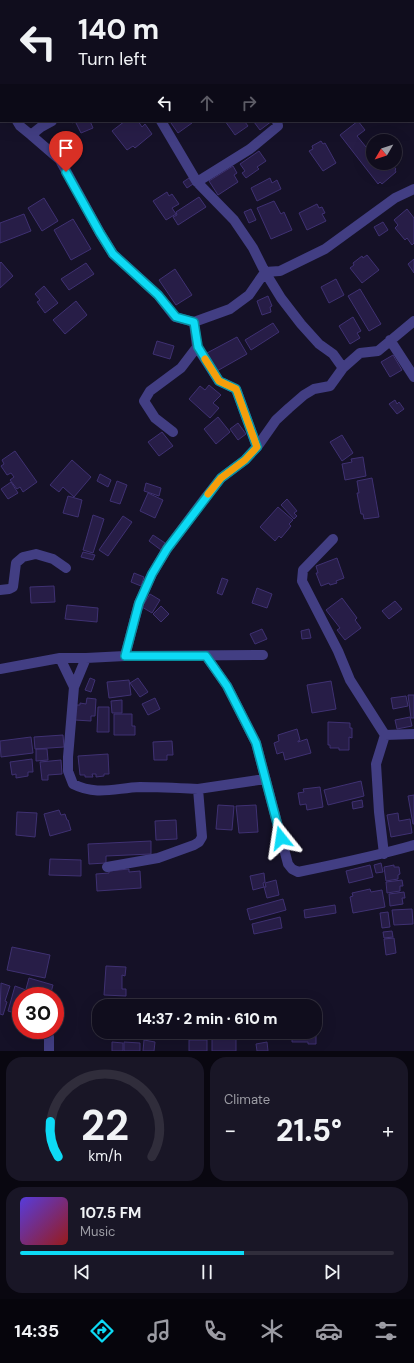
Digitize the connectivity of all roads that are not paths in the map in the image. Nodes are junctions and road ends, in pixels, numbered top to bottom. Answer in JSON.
{"nodes":[{"id":1,"x":18,"y":122,"type":"edge"},
{"id":2,"x":50,"y":122,"type":"edge"},
{"id":3,"x":161,"y":122,"type":"edge"},
{"id":4,"x":277,"y":122,"type":"edge"},
{"id":5,"x":31,"y":135,"type":"junction"},
{"id":6,"x":197,"y":182,"type":"junction"},
{"id":7,"x":414,"y":189,"type":"edge"},
{"id":8,"x":264,"y":272,"type":"junction"},
{"id":9,"x":194,"y":322,"type":"junction"},
{"id":10,"x":413,"y":323,"type":"edge"},
{"id":11,"x":390,"y":340,"type":"junction"},
{"id":12,"x":198,"y":347,"type":"junction"},
{"id":13,"x":343,"y":368,"type":"junction"},
{"id":14,"x":414,"y":377,"type":"edge"},
{"id":15,"x":173,"y":432,"type":"dead end"},
{"id":16,"x":257,"y":447,"type":"junction"},
{"id":17,"x":333,"y":539,"type":"dead end"},
{"id":18,"x":66,"y":568,"type":"dead end"},
{"id":19,"x":0,"y":590,"type":"edge"},
{"id":20,"x":263,"y":655,"type":"dead end"},
{"id":21,"x":125,"y":656,"type":"junction"},
{"id":22,"x":206,"y":656,"type":"junction"},
{"id":23,"x":60,"y":658,"type":"junction"},
{"id":24,"x":86,"y":658,"type":"junction"},
{"id":25,"x":0,"y":669,"type":"edge"},
{"id":26,"x":74,"y":687,"type":"junction"},
{"id":27,"x":414,"y":734,"type":"edge"},
{"id":28,"x":385,"y":735,"type":"junction"},
{"id":29,"x":265,"y":779,"type":"junction"},
{"id":30,"x":198,"y":789,"type":"junction"},
{"id":31,"x":414,"y":845,"type":"edge"},
{"id":32,"x":384,"y":854,"type":"junction"},
{"id":33,"x":107,"y":867,"type":"dead end"},
{"id":34,"x":49,"y":1039,"type":"edge"},
{"id":35,"x":49,"y":1051,"type":"edge"}],
"edges":[{"from":1,"to":5,"type":"street"},
{"from":2,"to":5,"type":"street"},
{"from":3,"to":6,"type":"street"},
{"from":4,"to":6,"type":"street"},
{"from":5,"to":9,"type":"street"},
{"from":6,"to":8,"type":"street"},
{"from":7,"to":8,"type":"street"},
{"from":8,"to":9,"type":"street"},
{"from":8,"to":13,"type":"street"},
{"from":9,"to":12,"type":"street"},
{"from":10,"to":11,"type":"street"},
{"from":11,"to":13,"type":"street"},
{"from":11,"to":14,"type":"street"},
{"from":12,"to":15,"type":"street"},
{"from":12,"to":16,"type":"street"},
{"from":13,"to":16,"type":"street"},
{"from":16,"to":21,"type":"street"},
{"from":17,"to":28,"type":"street"},
{"from":18,"to":19,"type":"street"},
{"from":20,"to":22,"type":"street"},
{"from":21,"to":22,"type":"street"},
{"from":21,"to":24,"type":"street"},
{"from":22,"to":29,"type":"street"},
{"from":23,"to":24,"type":"street"},
{"from":23,"to":25,"type":"street"},
{"from":23,"to":26,"type":"street"},
{"from":24,"to":26,"type":"street"},
{"from":26,"to":30,"type":"street"},
{"from":27,"to":28,"type":"street"},
{"from":28,"to":32,"type":"street"},
{"from":29,"to":30,"type":"street"},
{"from":29,"to":32,"type":"street"},
{"from":30,"to":33,"type":"street"},
{"from":31,"to":32,"type":"street"},
{"from":34,"to":35,"type":"street"}]}
